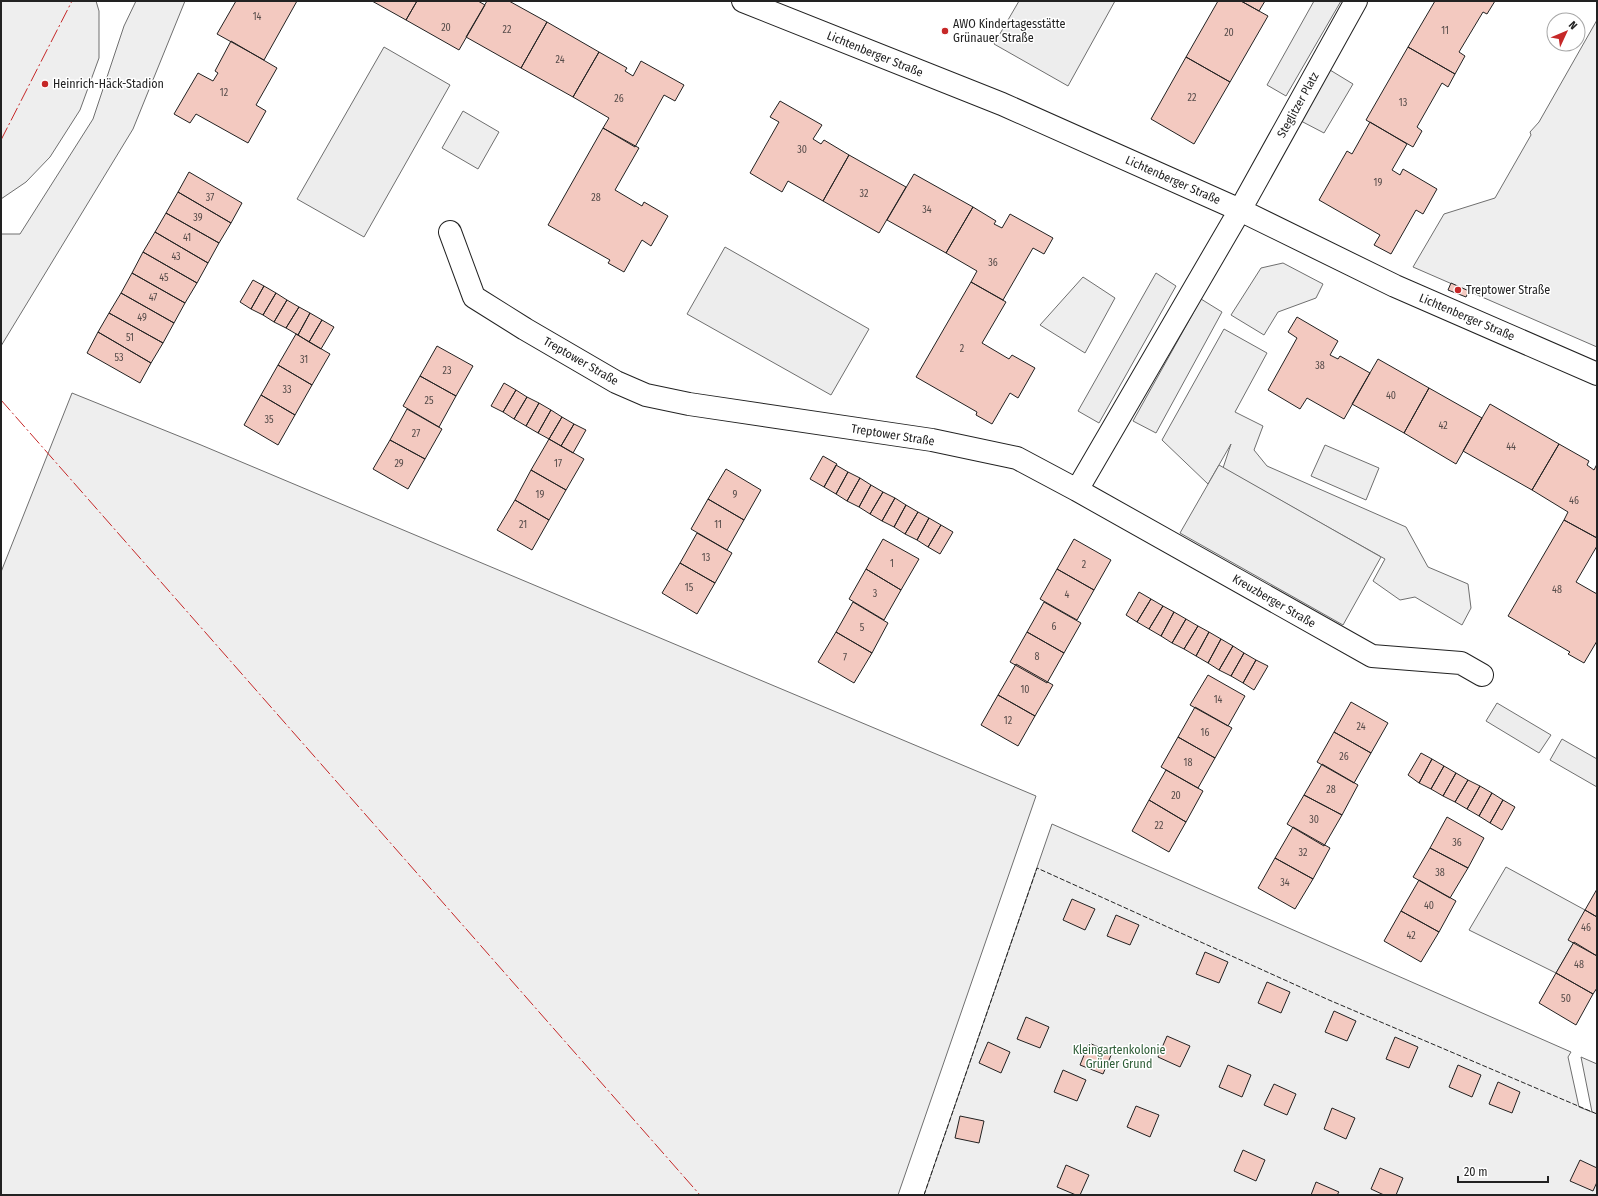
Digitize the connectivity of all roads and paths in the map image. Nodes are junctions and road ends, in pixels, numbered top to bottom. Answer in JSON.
{"nodes":[{"id":1,"x":743,"y":1,"type":"edge"},
{"id":2,"x":1356,"y":1,"type":"edge"},
{"id":3,"x":1240,"y":210,"type":"junction"},
{"id":4,"x":450,"y":232,"type":"dead end"},
{"id":5,"x":1597,"y":374,"type":"edge"},
{"id":6,"x":1077,"y":490,"type":"junction"},
{"id":7,"x":1482,"y":675,"type":"dead end"}],
"edges":[{"from":1,"to":3,"type":"street","name":"Lichtenberger Straße"},
{"from":2,"to":3,"type":"street","name":"Steglitzer Platz"},
{"from":3,"to":5,"type":"street","name":"Lichtenberger Straße"},
{"from":3,"to":6,"type":"street"},
{"from":4,"to":6,"type":"street","name":"Treptower Straße"},
{"from":6,"to":7,"type":"street","name":"Kreuzberger Straße"}]}
